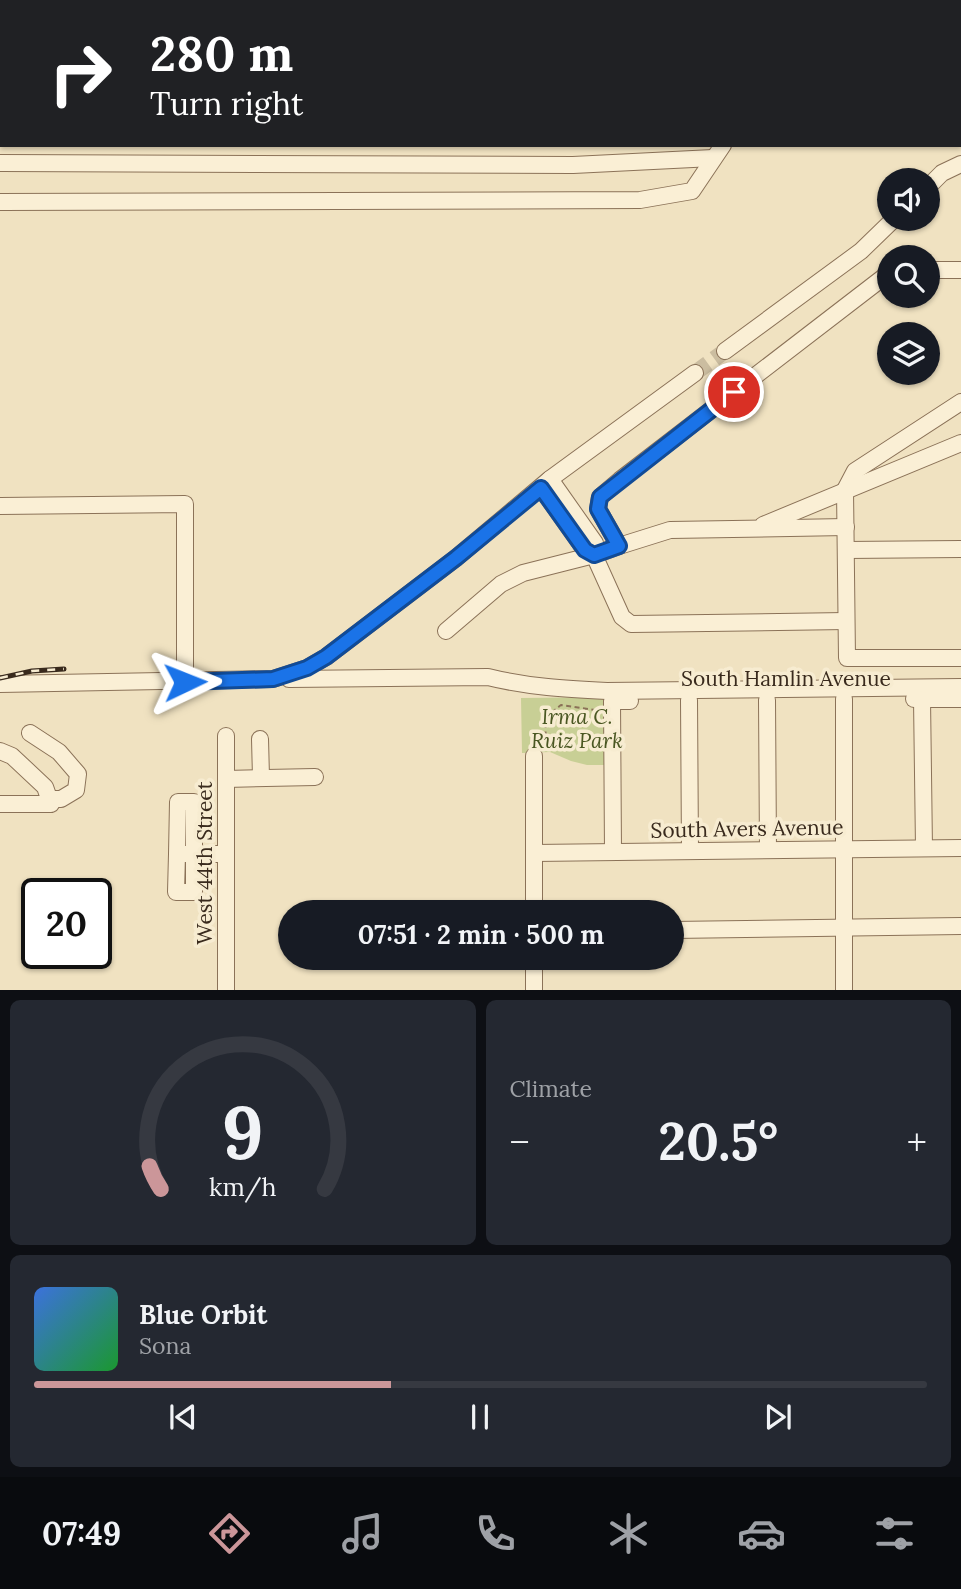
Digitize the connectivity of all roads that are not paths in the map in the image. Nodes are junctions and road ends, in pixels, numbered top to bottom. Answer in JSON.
{"nodes":[{"id":1,"x":721,"y":147,"type":"edge"},
{"id":2,"x":713,"y":158,"type":"junction"},
{"id":3,"x":0,"y":163,"type":"edge"},
{"id":4,"x":961,"y":164,"type":"edge"},
{"id":5,"x":940,"y":175,"type":"edge"},
{"id":6,"x":0,"y":202,"type":"edge"},
{"id":7,"x":882,"y":231,"type":"edge"},
{"id":8,"x":940,"y":270,"type":"edge"},
{"id":9,"x":961,"y":270,"type":"edge"},
{"id":10,"x":877,"y":282,"type":"edge"},
{"id":11,"x":725,"y":351,"type":"tunnel mouth"},
{"id":12,"x":695,"y":373,"type":"tunnel mouth"},
{"id":13,"x":961,"y":402,"type":"edge"},
{"id":14,"x":961,"y":443,"type":"edge"},
{"id":15,"x":546,"y":484,"type":"junction"},
{"id":16,"x":845,"y":490,"type":"junction"},
{"id":17,"x":0,"y":506,"type":"edge"},
{"id":18,"x":846,"y":527,"type":"junction"},
{"id":19,"x":753,"y":529,"type":"junction"},
{"id":20,"x":619,"y":546,"type":"junction"},
{"id":21,"x":961,"y":549,"type":"edge"},
{"id":22,"x":846,"y":550,"type":"junction"},
{"id":23,"x":594,"y":555,"type":"junction"},
{"id":24,"x":846,"y":621,"type":"junction"},
{"id":25,"x":446,"y":631,"type":"dead end"},
{"id":26,"x":961,"y":658,"type":"edge"},
{"id":27,"x":273,"y":679,"type":"junction"},
{"id":28,"x":185,"y":682,"type":"junction"},
{"id":29,"x":0,"y":684,"type":"edge"},
{"id":30,"x":961,"y":687,"type":"edge"},
{"id":31,"x":844,"y":699,"type":"junction"},
{"id":32,"x":922,"y":699,"type":"junction"},
{"id":33,"x":961,"y":699,"type":"edge"},
{"id":34,"x":690,"y":700,"type":"junction"},
{"id":35,"x":767,"y":700,"type":"junction"},
{"id":36,"x":30,"y":733,"type":"dead end"},
{"id":37,"x":226,"y":736,"type":"dead end"},
{"id":38,"x":260,"y":738,"type":"dead end"},
{"id":39,"x":0,"y":751,"type":"edge"},
{"id":40,"x":534,"y":756,"type":"dead end"},
{"id":41,"x":24,"y":768,"type":"junction"},
{"id":42,"x":315,"y":777,"type":"dead end"},
{"id":43,"x":261,"y":778,"type":"junction"},
{"id":44,"x":226,"y":779,"type":"junction"},
{"id":45,"x":49,"y":799,"type":"junction"},
{"id":46,"x":0,"y":804,"type":"edge"},
{"id":47,"x":28,"y":804,"type":"junction"},
{"id":48,"x":923,"y":848,"type":"junction"},
{"id":49,"x":961,"y":848,"type":"edge"},
{"id":50,"x":844,"y":849,"type":"junction"},
{"id":51,"x":768,"y":850,"type":"junction"},
{"id":52,"x":690,"y":851,"type":"junction"},
{"id":53,"x":613,"y":852,"type":"junction"},
{"id":54,"x":534,"y":853,"type":"junction"},
{"id":55,"x":177,"y":854,"type":"junction"},
{"id":56,"x":194,"y":854,"type":"junction"},
{"id":57,"x":226,"y":854,"type":"junction"},
{"id":58,"x":534,"y":900,"type":"edge"},
{"id":59,"x":961,"y":926,"type":"edge"},
{"id":60,"x":844,"y":928,"type":"junction"},
{"id":61,"x":684,"y":930,"type":"edge"},
{"id":62,"x":534,"y":970,"type":"edge"},
{"id":63,"x":226,"y":990,"type":"edge"},
{"id":64,"x":534,"y":990,"type":"edge"},
{"id":65,"x":844,"y":990,"type":"edge"}],
"edges":[{"from":1,"to":2,"type":"street"},
{"from":2,"to":3,"type":"street"},
{"from":2,"to":6,"type":"street"},
{"from":4,"to":5,"type":"street"},
{"from":7,"to":11,"type":"street"},
{"from":8,"to":9,"type":"street"},
{"from":10,"to":20,"type":"street"},
{"from":12,"to":15,"type":"street"},
{"from":13,"to":16,"type":"street"},
{"from":14,"to":16,"type":"street"},
{"from":15,"to":23,"type":"street"},
{"from":15,"to":27,"type":"street"},
{"from":16,"to":18,"type":"street"},
{"from":16,"to":19,"type":"street"},
{"from":17,"to":28,"type":"street"},
{"from":18,"to":19,"type":"street"},
{"from":18,"to":22,"type":"street"},
{"from":19,"to":20,"type":"street"},
{"from":20,"to":23,"type":"street"},
{"from":21,"to":22,"type":"street"},
{"from":22,"to":24,"type":"street"},
{"from":23,"to":24,"type":"street"},
{"from":23,"to":25,"type":"street"},
{"from":24,"to":26,"type":"street"},
{"from":27,"to":28,"type":"street"},
{"from":27,"to":30,"type":"street"},
{"from":28,"to":29,"type":"street"},
{"from":31,"to":32,"type":"street","name":"South Hamlin Avenue"},
{"from":31,"to":35,"type":"street","name":"South Hamlin Avenue"},
{"from":31,"to":50,"type":"street"},
{"from":32,"to":33,"type":"street","name":"South Hamlin Avenue"},
{"from":32,"to":48,"type":"street"},
{"from":34,"to":35,"type":"street","name":"South Hamlin Avenue"},
{"from":34,"to":52,"type":"street"},
{"from":34,"to":53,"type":"street","name":"South Hamlin Avenue"},
{"from":35,"to":51,"type":"street"},
{"from":36,"to":45,"type":"street"},
{"from":37,"to":44,"type":"street","name":"West 44th Street"},
{"from":38,"to":43,"type":"street"},
{"from":39,"to":41,"type":"street"},
{"from":40,"to":54,"type":"street"},
{"from":41,"to":45,"type":"street"},
{"from":41,"to":47,"type":"street"},
{"from":42,"to":43,"type":"street"},
{"from":43,"to":44,"type":"street"},
{"from":44,"to":57,"type":"street","name":"West 44th Street"},
{"from":45,"to":47,"type":"street"},
{"from":46,"to":47,"type":"street"},
{"from":48,"to":49,"type":"street","name":"South Avers Avenue"},
{"from":48,"to":50,"type":"street","name":"South Avers Avenue"},
{"from":50,"to":51,"type":"street","name":"South Avers Avenue"},
{"from":50,"to":60,"type":"street"},
{"from":51,"to":52,"type":"street","name":"South Avers Avenue"},
{"from":52,"to":53,"type":"street","name":"South Avers Avenue"},
{"from":53,"to":54,"type":"street","name":"South Avers Avenue"},
{"from":54,"to":58,"type":"street"},
{"from":55,"to":56,"type":"street"},
{"from":55,"to":56,"type":"street"},
{"from":55,"to":56,"type":"street"},
{"from":56,"to":57,"type":"street"},
{"from":57,"to":63,"type":"street","name":"West 44th Street"},
{"from":59,"to":60,"type":"street"},
{"from":60,"to":61,"type":"street"},
{"from":60,"to":65,"type":"street"},
{"from":62,"to":64,"type":"street"}]}
